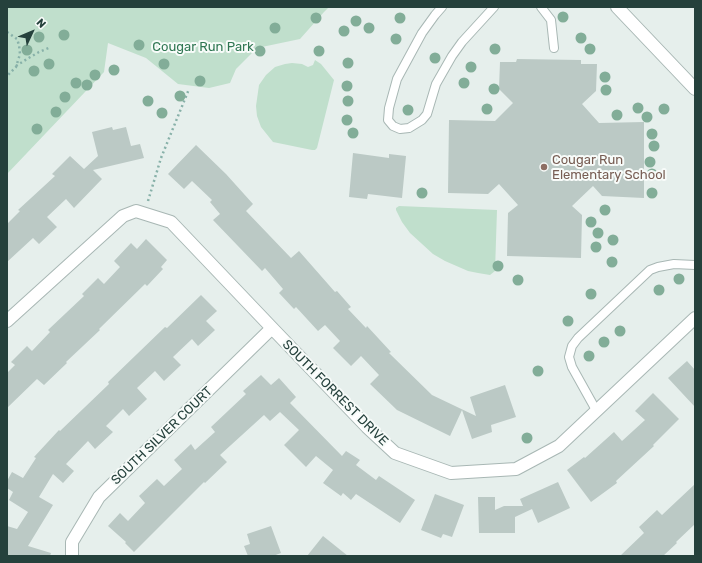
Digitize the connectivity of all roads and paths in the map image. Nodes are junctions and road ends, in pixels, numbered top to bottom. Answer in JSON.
{"nodes":[{"id":1,"x":442,"y":7,"type":"edge"},
{"id":2,"x":494,"y":7,"type":"edge"},
{"id":3,"x":541,"y":7,"type":"edge"},
{"id":4,"x":617,"y":7,"type":"edge"},
{"id":5,"x":7,"y":32,"type":"edge"},
{"id":6,"x":51,"y":47,"type":"dead end"},
{"id":7,"x":554,"y":48,"type":"dead end"},
{"id":8,"x":16,"y":66,"type":"junction"},
{"id":9,"x":7,"y":76,"type":"edge"},
{"id":10,"x":695,"y":88,"type":"edge"},
{"id":11,"x":189,"y":89,"type":"dead end"},
{"id":12,"x":144,"y":213,"type":"junction"},
{"id":13,"x":695,"y":265,"type":"edge"},
{"id":14,"x":695,"y":318,"type":"edge"},
{"id":15,"x":7,"y":321,"type":"edge"},
{"id":16,"x":272,"y":328,"type":"junction"},
{"id":17,"x":596,"y":410,"type":"junction"},
{"id":18,"x":72,"y":556,"type":"edge"}],
"edges":[{"from":1,"to":2,"type":"lane"},
{"from":3,"to":7,"type":"lane"},
{"from":4,"to":10,"type":"street"},
{"from":5,"to":8,"type":"path"},
{"from":6,"to":8,"type":"path"},
{"from":8,"to":9,"type":"path"},
{"from":11,"to":12,"type":"path"},
{"from":12,"to":15,"type":"street","name":"SOUTH FORREST DRIVE"},
{"from":12,"to":16,"type":"street","name":"SOUTH FORREST DRIVE"},
{"from":13,"to":17,"type":"lane"},
{"from":14,"to":17,"type":"street","name":"SOUTH FORREST DRIVE"},
{"from":16,"to":17,"type":"street","name":"SOUTH FORREST DRIVE"},
{"from":16,"to":18,"type":"street","name":"SOUTH SILVER COURT"}]}
